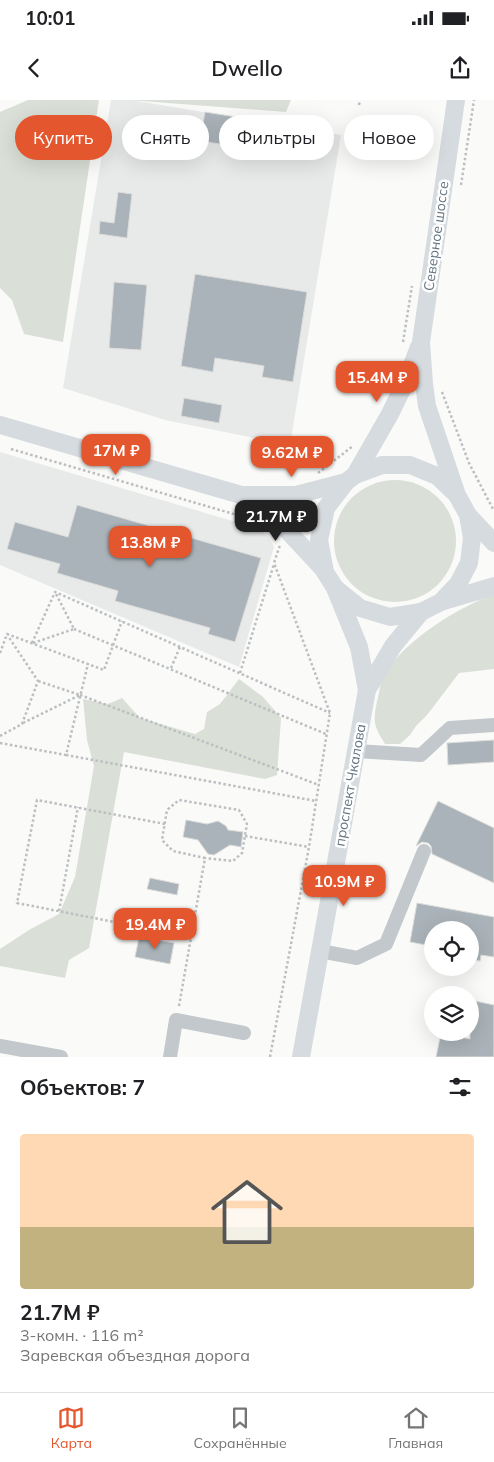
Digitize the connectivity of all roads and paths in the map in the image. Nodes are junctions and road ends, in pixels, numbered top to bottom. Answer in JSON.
{"nodes":[{"id":1,"x":360,"y":100,"type":"edge"},
{"id":2,"x":456,"y":100,"type":"edge"},
{"id":3,"x":474,"y":100,"type":"edge"},
{"id":4,"x":359,"y":105,"type":"dead end"},
{"id":5,"x":460,"y":188,"type":"dead end"},
{"id":6,"x":412,"y":285,"type":"dead end"},
{"id":7,"x":421,"y":342,"type":"junction"},
{"id":8,"x":403,"y":344,"type":"dead end"},
{"id":9,"x":441,"y":391,"type":"dead end"},
{"id":10,"x":0,"y":425,"type":"edge"},
{"id":11,"x":357,"y":441,"type":"dead end"},
{"id":12,"x":11,"y":449,"type":"dead end"},
{"id":13,"x":316,"y":474,"type":"dead end"},
{"id":14,"x":351,"y":478,"type":"junction"},
{"id":15,"x":241,"y":495,"type":"junction"},
{"id":16,"x":457,"y":495,"type":"junction"},
{"id":17,"x":494,"y":511,"type":"edge"},
{"id":18,"x":468,"y":515,"type":"junction"},
{"id":19,"x":250,"y":519,"type":"dead end"},
{"id":20,"x":280,"y":534,"type":"junction"},
{"id":21,"x":494,"y":543,"type":"edge"},
{"id":22,"x":279,"y":547,"type":"junction"},
{"id":23,"x":274,"y":563,"type":"junction"},
{"id":24,"x":325,"y":572,"type":"junction"},
{"id":25,"x":494,"y":586,"type":"edge"},
{"id":26,"x":336,"y":588,"type":"junction"},
{"id":27,"x":55,"y":592,"type":"junction"},
{"id":28,"x":441,"y":602,"type":"junction"},
{"id":29,"x":421,"y":612,"type":"junction"},
{"id":30,"x":122,"y":621,"type":"junction"},
{"id":31,"x":74,"y":629,"type":"junction"},
{"id":32,"x":7,"y":634,"type":"junction"},
{"id":33,"x":32,"y":643,"type":"junction"},
{"id":34,"x":113,"y":645,"type":"junction"},
{"id":35,"x":180,"y":647,"type":"junction"},
{"id":36,"x":0,"y":653,"type":"edge"},
{"id":37,"x":88,"y":664,"type":"junction"},
{"id":38,"x":171,"y":669,"type":"junction"},
{"id":39,"x":240,"y":673,"type":"junction"},
{"id":40,"x":38,"y":681,"type":"junction"},
{"id":41,"x":367,"y":690,"type":"junction"},
{"id":42,"x":80,"y":695,"type":"junction"},
{"id":43,"x":330,"y":713,"type":"junction"},
{"id":44,"x":22,"y":724,"type":"junction"},
{"id":45,"x":494,"y":725,"type":"edge"},
{"id":46,"x":327,"y":734,"type":"junction"},
{"id":47,"x":0,"y":736,"type":"edge"},
{"id":48,"x":0,"y":743,"type":"edge"},
{"id":49,"x":356,"y":751,"type":"junction"},
{"id":50,"x":66,"y":755,"type":"junction"},
{"id":51,"x":319,"y":785,"type":"junction"},
{"id":52,"x":316,"y":801,"type":"junction"},
{"id":53,"x":78,"y":807,"type":"junction"},
{"id":54,"x":165,"y":824,"type":"junction"},
{"id":55,"x":245,"y":836,"type":"junction"},
{"id":56,"x":309,"y":847,"type":"junction"},
{"id":57,"x":424,"y":851,"type":"dead end"},
{"id":58,"x":205,"y":858,"type":"junction"},
{"id":59,"x":59,"y":911,"type":"junction"},
{"id":60,"x":191,"y":937,"type":"junction"},
{"id":61,"x":320,"y":952,"type":"junction"},
{"id":62,"x":176,"y":1020,"type":"junction"},
{"id":63,"x":244,"y":1033,"type":"dead end"},
{"id":64,"x":0,"y":1046,"type":"edge"},
{"id":65,"x":61,"y":1057,"type":"edge"},
{"id":66,"x":170,"y":1057,"type":"edge"},
{"id":67,"x":270,"y":1057,"type":"edge"},
{"id":68,"x":301,"y":1057,"type":"edge"}],
"edges":[{"from":1,"to":4,"type":"path"},
{"from":2,"to":7,"type":"main road","name":"Северное шоссе"},
{"from":3,"to":5,"type":"path"},
{"from":6,"to":8,"type":"path"},
{"from":7,"to":14,"type":"main road"},
{"from":7,"to":16,"type":"main road"},
{"from":9,"to":17,"type":"path"},
{"from":10,"to":15,"type":"main road"},
{"from":11,"to":13,"type":"path"},
{"from":12,"to":19,"type":"path"},
{"from":14,"to":15,"type":"main road"},
{"from":14,"to":16,"type":"main road"},
{"from":14,"to":24,"type":"main road"},
{"from":15,"to":20,"type":"main road"},
{"from":16,"to":18,"type":"main road"},
{"from":18,"to":21,"type":"main road"},
{"from":18,"to":28,"type":"main road"},
{"from":20,"to":22,"type":"path"},
{"from":20,"to":22,"type":"path"},
{"from":20,"to":24,"type":"main road"},
{"from":22,"to":23,"type":"path"},
{"from":23,"to":39,"type":"path"},
{"from":23,"to":43,"type":"path"},
{"from":24,"to":26,"type":"main road"},
{"from":25,"to":28,"type":"main road"},
{"from":26,"to":29,"type":"main road"},
{"from":26,"to":41,"type":"main road"},
{"from":27,"to":30,"type":"path"},
{"from":27,"to":31,"type":"path"},
{"from":27,"to":33,"type":"path"},
{"from":28,"to":29,"type":"main road"},
{"from":29,"to":41,"type":"main road"},
{"from":30,"to":34,"type":"path"},
{"from":30,"to":35,"type":"path"},
{"from":31,"to":33,"type":"path"},
{"from":31,"to":34,"type":"path"},
{"from":32,"to":33,"type":"path"},
{"from":32,"to":36,"type":"path"},
{"from":32,"to":40,"type":"path"},
{"from":33,"to":37,"type":"path"},
{"from":34,"to":37,"type":"path"},
{"from":34,"to":38,"type":"path"},
{"from":35,"to":38,"type":"path"},
{"from":35,"to":39,"type":"path"},
{"from":37,"to":42,"type":"path"},
{"from":38,"to":46,"type":"path"},
{"from":39,"to":43,"type":"path"},
{"from":40,"to":42,"type":"path"},
{"from":40,"to":44,"type":"path"},
{"from":41,"to":49,"type":"main road","name":"проспект Чкалова"},
{"from":42,"to":44,"type":"path"},
{"from":42,"to":50,"type":"path"},
{"from":42,"to":51,"type":"path"},
{"from":43,"to":46,"type":"path"},
{"from":44,"to":47,"type":"path"},
{"from":45,"to":49,"type":"street"},
{"from":46,"to":51,"type":"path"},
{"from":48,"to":50,"type":"path"},
{"from":49,"to":61,"type":"main road","name":"проспект Чкалова"},
{"from":50,"to":52,"type":"path"},
{"from":51,"to":52,"type":"path"},
{"from":52,"to":56,"type":"path"},
{"from":53,"to":54,"type":"path"},
{"from":53,"to":59,"type":"path"},
{"from":53,"to":59,"type":"path"},
{"from":54,"to":55,"type":"path"},
{"from":54,"to":58,"type":"path"},
{"from":55,"to":56,"type":"path"},
{"from":55,"to":58,"type":"path"},
{"from":56,"to":67,"type":"path"},
{"from":57,"to":61,"type":"street"},
{"from":58,"to":60,"type":"path"},
{"from":59,"to":60,"type":"path"},
{"from":60,"to":62,"type":"path"},
{"from":61,"to":68,"type":"main road","name":"проспект Чкалова"},
{"from":62,"to":63,"type":"street"},
{"from":62,"to":66,"type":"street"},
{"from":64,"to":65,"type":"street"}]}
